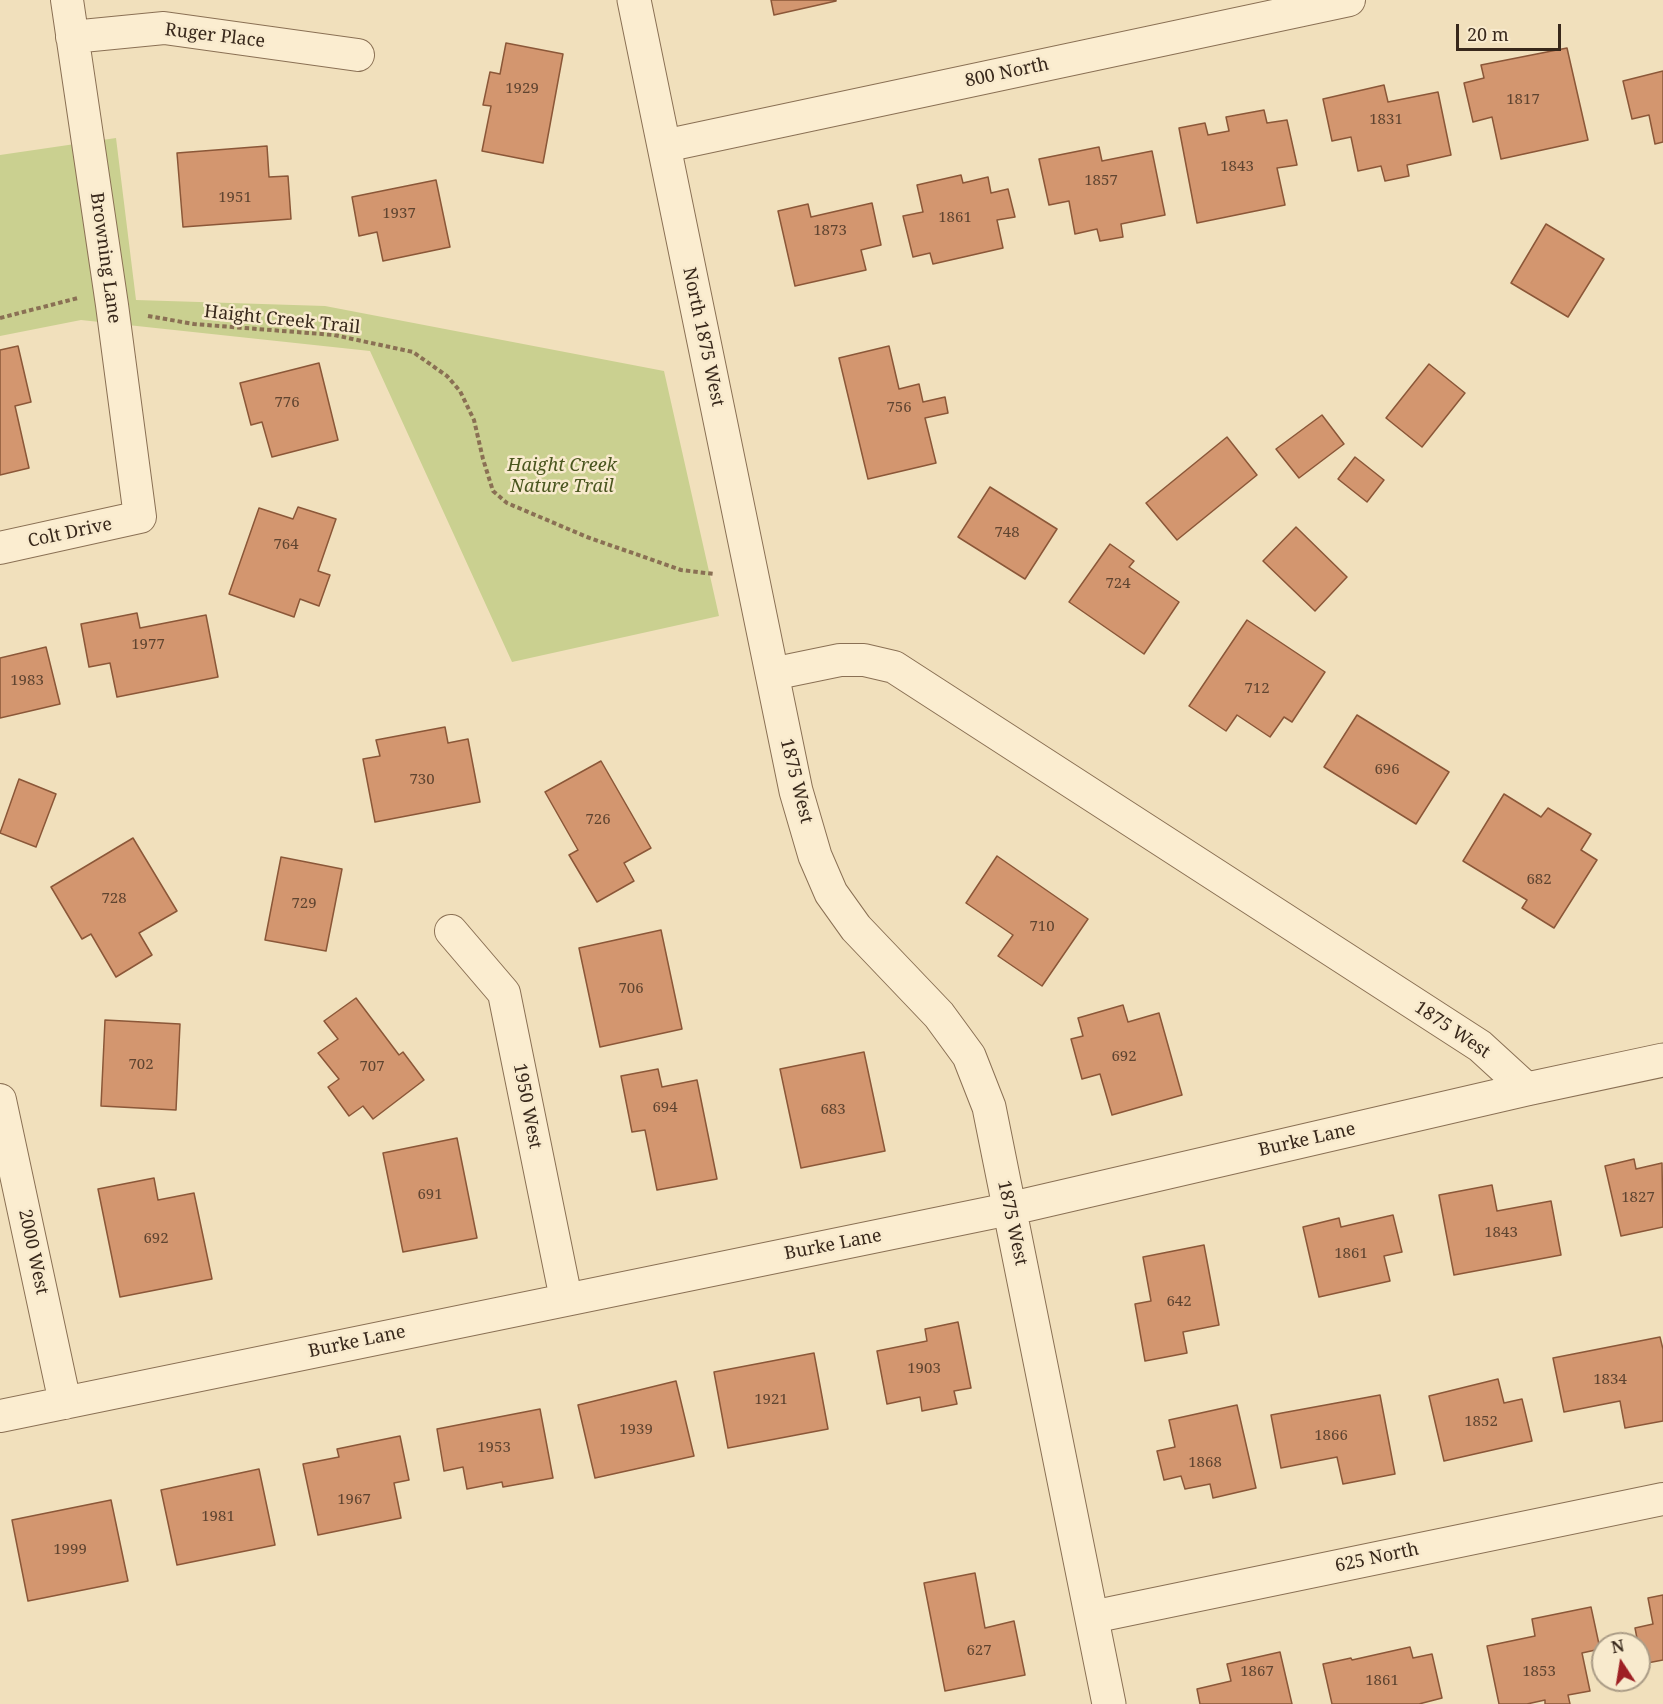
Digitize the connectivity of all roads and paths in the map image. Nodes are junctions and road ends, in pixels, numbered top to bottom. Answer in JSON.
{"nodes":[{"id":1,"x":67,"y":0,"type":"edge"},
{"id":2,"x":634,"y":0,"type":"edge"},
{"id":3,"x":1349,"y":0,"type":"edge"},
{"id":4,"x":72,"y":37,"type":"junction"},
{"id":5,"x":358,"y":55,"type":"dead end"},
{"id":6,"x":664,"y":146,"type":"junction"},
{"id":7,"x":88,"y":296,"type":"dead end"},
{"id":8,"x":138,"y":315,"type":"dead end"},
{"id":9,"x":0,"y":318,"type":"edge"},
{"id":10,"x":140,"y":517,"type":"joint"},
{"id":11,"x":0,"y":548,"type":"edge"},
{"id":12,"x":714,"y":574,"type":"dead end"},
{"id":13,"x":772,"y":674,"type":"junction"},
{"id":14,"x":451,"y":931,"type":"dead end"},
{"id":15,"x":1663,"y":1060,"type":"edge"},
{"id":16,"x":1527,"y":1089,"type":"junction"},
{"id":17,"x":0,"y":1100,"type":"edge"},
{"id":18,"x":1009,"y":1209,"type":"junction"},
{"id":19,"x":566,"y":1299,"type":"junction"},
{"id":20,"x":65,"y":1403,"type":"junction"},
{"id":21,"x":0,"y":1416,"type":"edge"},
{"id":22,"x":1663,"y":1499,"type":"edge"},
{"id":23,"x":1092,"y":1617,"type":"junction"},
{"id":24,"x":1110,"y":1704,"type":"edge"}],
"edges":[{"from":1,"to":4,"type":"street","name":"Browning Lane"},
{"from":2,"to":6,"type":"street","name":"North 1875 West"},
{"from":3,"to":6,"type":"street","name":"800 North"},
{"from":4,"to":5,"type":"street","name":"Ruger Place"},
{"from":4,"to":10,"type":"street","name":"Browning Lane"},
{"from":6,"to":13,"type":"street","name":"North 1875 West"},
{"from":7,"to":9,"type":"path"},
{"from":8,"to":12,"type":"path","name":"Haight Creek Trail"},
{"from":10,"to":11,"type":"street","name":"Colt Drive"},
{"from":13,"to":16,"type":"street","name":"1875 West"},
{"from":13,"to":18,"type":"street","name":"1875 West"},
{"from":14,"to":19,"type":"street","name":"1950 West"},
{"from":15,"to":16,"type":"street","name":"Burke Lane"},
{"from":16,"to":18,"type":"street","name":"Burke Lane"},
{"from":17,"to":20,"type":"street","name":"2000 West"},
{"from":18,"to":19,"type":"street","name":"Burke Lane"},
{"from":18,"to":23,"type":"street","name":"1875 West"},
{"from":19,"to":20,"type":"street","name":"Burke Lane"},
{"from":20,"to":21,"type":"street","name":"Burke Lane"},
{"from":22,"to":23,"type":"street","name":"625 North"},
{"from":23,"to":24,"type":"street","name":"1875 West"}]}
